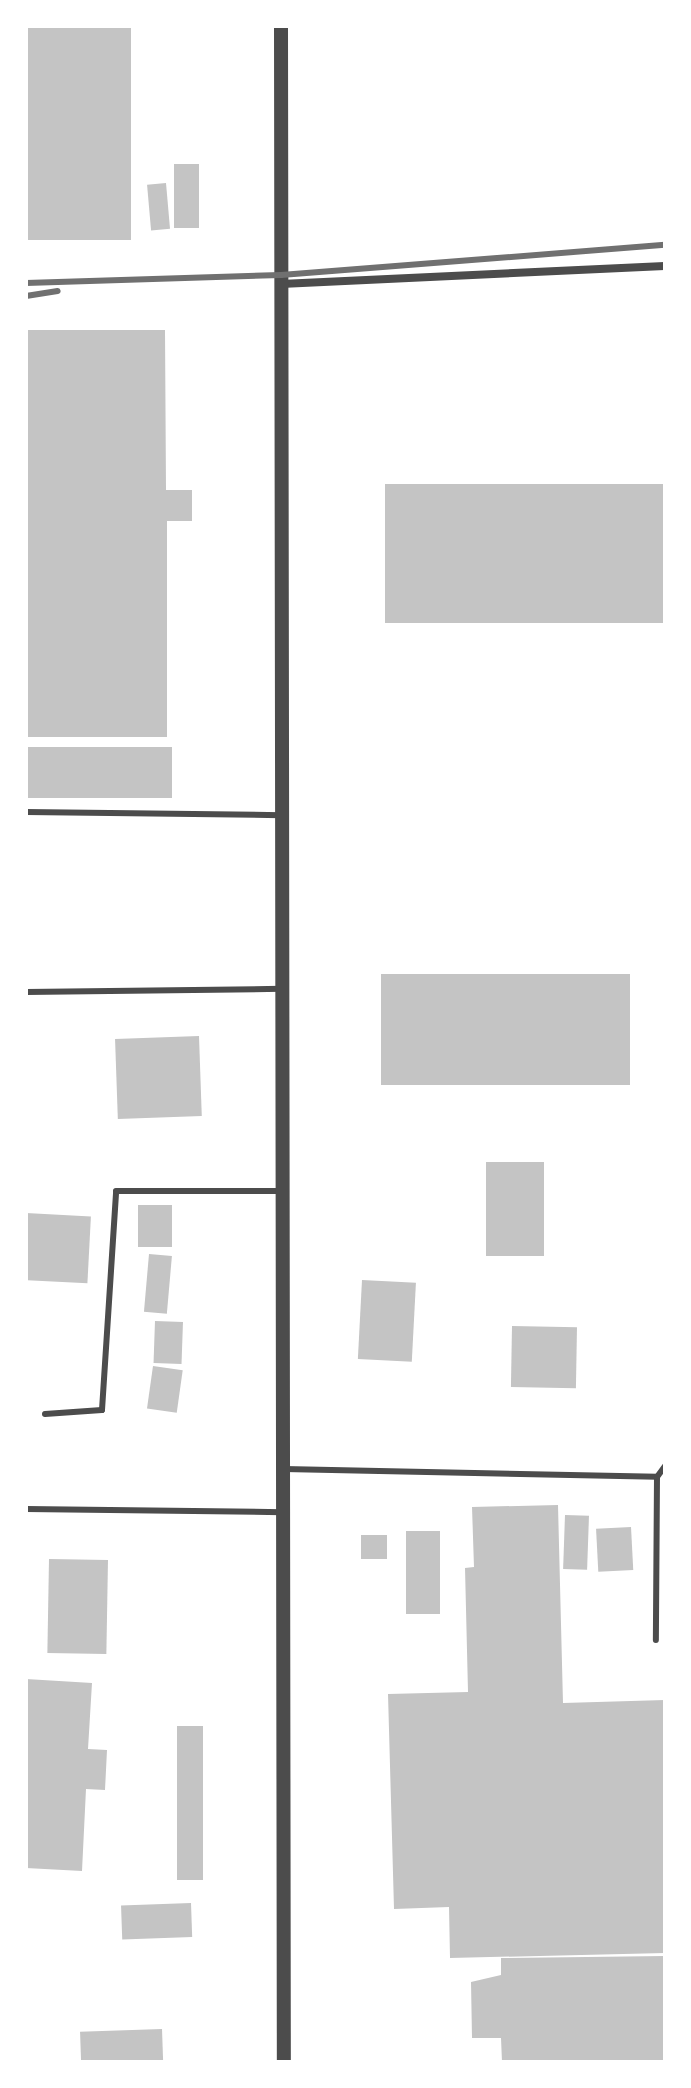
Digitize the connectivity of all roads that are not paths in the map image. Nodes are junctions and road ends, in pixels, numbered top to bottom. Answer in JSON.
{"nodes":[{"id":1,"x":281,"y":26,"type":"edge"},
{"id":2,"x":665,"y":266,"type":"edge"},
{"id":3,"x":281,"y":284,"type":"junction"},
{"id":4,"x":26,"y":812,"type":"edge"},
{"id":5,"x":282,"y":815,"type":"junction"},
{"id":6,"x":282,"y":989,"type":"junction"},
{"id":7,"x":26,"y":992,"type":"edge"},
{"id":8,"x":282,"y":1191,"type":"junction"},
{"id":9,"x":45,"y":1414,"type":"dead end"},
{"id":10,"x":665,"y":1466,"type":"edge"},
{"id":11,"x":283,"y":1469,"type":"junction"},
{"id":12,"x":657,"y":1477,"type":"junction"},
{"id":13,"x":26,"y":1509,"type":"edge"},
{"id":14,"x":283,"y":1512,"type":"junction"},
{"id":15,"x":656,"y":1640,"type":"dead end"},
{"id":16,"x":284,"y":2062,"type":"edge"}],
"edges":[{"from":1,"to":3,"type":"street"},
{"from":2,"to":3,"type":"street"},
{"from":3,"to":5,"type":"street"},
{"from":4,"to":5,"type":"lane"},
{"from":5,"to":6,"type":"street"},
{"from":6,"to":7,"type":"lane"},
{"from":6,"to":8,"type":"street"},
{"from":8,"to":9,"type":"lane"},
{"from":8,"to":11,"type":"street"},
{"from":10,"to":12,"type":"lane"},
{"from":11,"to":12,"type":"lane"},
{"from":11,"to":14,"type":"street"},
{"from":12,"to":15,"type":"lane"},
{"from":13,"to":14,"type":"lane"},
{"from":14,"to":16,"type":"street"}]}
